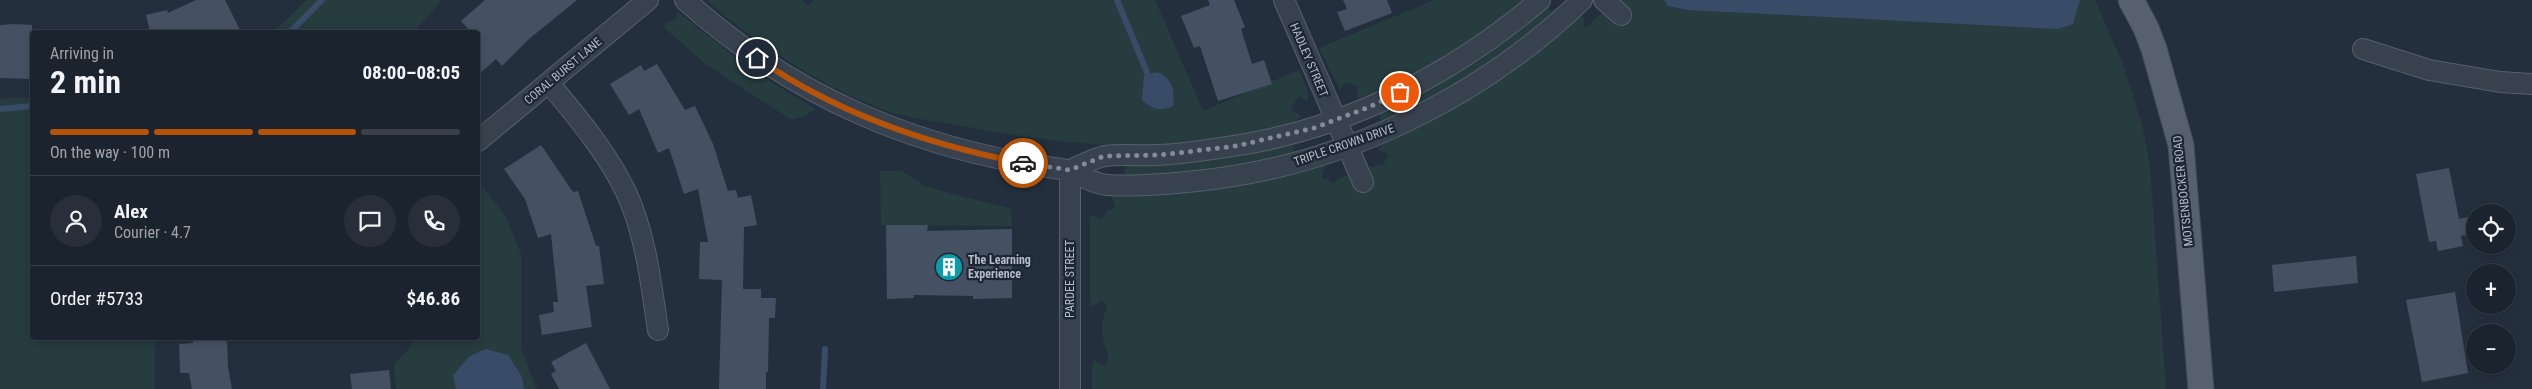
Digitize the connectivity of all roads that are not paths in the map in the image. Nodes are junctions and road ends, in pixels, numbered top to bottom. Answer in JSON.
{"nodes":[{"id":1,"x":648,"y":0,"type":"edge"},
{"id":2,"x":685,"y":0,"type":"edge"},
{"id":3,"x":1284,"y":0,"type":"edge"},
{"id":4,"x":1540,"y":0,"type":"edge"},
{"id":5,"x":1582,"y":0,"type":"edge"},
{"id":6,"x":1604,"y":0,"type":"edge"},
{"id":7,"x":2131,"y":0,"type":"edge"},
{"id":8,"x":1621,"y":15,"type":"dead end"},
{"id":9,"x":2363,"y":49,"type":"dead end"},
{"id":10,"x":549,"y":82,"type":"junction"},
{"id":11,"x":2532,"y":84,"type":"edge"},
{"id":12,"x":1336,"y":120,"type":"junction"},
{"id":13,"x":480,"y":139,"type":"edge"},
{"id":14,"x":1347,"y":146,"type":"junction"},
{"id":15,"x":1070,"y":170,"type":"junction"},
{"id":16,"x":1362,"y":182,"type":"dead end"},
{"id":17,"x":658,"y":330,"type":"dead end"},
{"id":18,"x":1070,"y":389,"type":"edge"},
{"id":19,"x":2201,"y":389,"type":"edge"}],
"edges":[{"from":1,"to":10,"type":"street","name":"CORAL BURST LANE"},
{"from":2,"to":15,"type":"street","name":"TRIPLE CROWN DRIVE"},
{"from":3,"to":12,"type":"street","name":"HADLEY STREET"},
{"from":4,"to":12,"type":"street"},
{"from":5,"to":14,"type":"street","name":"TRIPLE CROWN DRIVE"},
{"from":6,"to":8,"type":"street"},
{"from":7,"to":19,"type":"main road","name":"MOTSENBOCKER ROAD"},
{"from":9,"to":11,"type":"street"},
{"from":10,"to":13,"type":"street","name":"CORAL BURST LANE"},
{"from":10,"to":17,"type":"street"},
{"from":12,"to":14,"type":"street","name":"HADLEY STREET"},
{"from":12,"to":15,"type":"street"},
{"from":14,"to":15,"type":"street","name":"TRIPLE CROWN DRIVE"},
{"from":14,"to":16,"type":"street","name":"HADLEY STREET"},
{"from":15,"to":18,"type":"street","name":"PARDEE STREET"}]}
